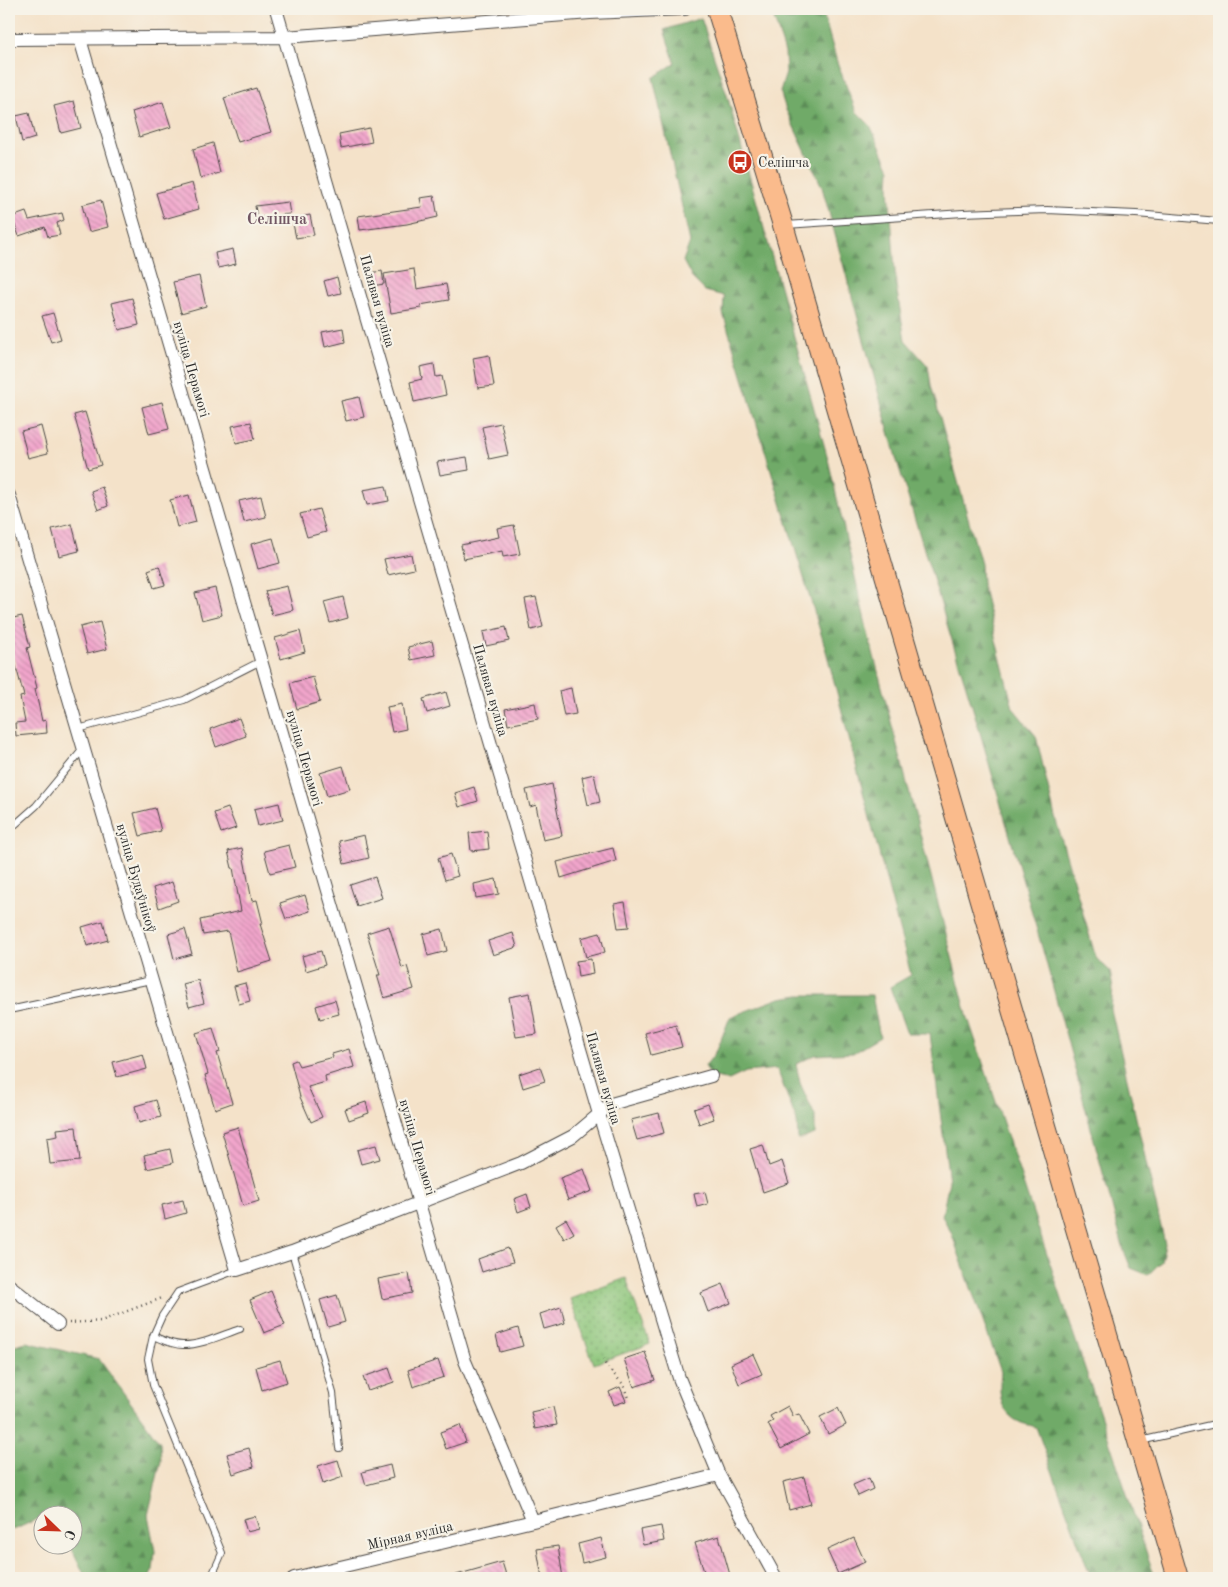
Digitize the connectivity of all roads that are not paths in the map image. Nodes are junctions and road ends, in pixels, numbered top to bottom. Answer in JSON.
{"nodes":[{"id":1,"x":276,"y":9,"type":"edge"},
{"id":2,"x":685,"y":9,"type":"edge"},
{"id":3,"x":717,"y":9,"type":"edge"},
{"id":4,"x":285,"y":37,"type":"junction"},
{"id":5,"x":9,"y":39,"type":"edge"},
{"id":6,"x":80,"y":39,"type":"junction"},
{"id":7,"x":1219,"y":221,"type":"edge"},
{"id":8,"x":782,"y":225,"type":"junction"},
{"id":9,"x":9,"y":495,"type":"edge"},
{"id":10,"x":261,"y":661,"type":"junction"},
{"id":11,"x":78,"y":729,"type":"junction"},
{"id":12,"x":83,"y":749,"type":"junction"},
{"id":13,"x":9,"y":830,"type":"edge"},
{"id":14,"x":152,"y":980,"type":"junction"},
{"id":15,"x":9,"y":1010,"type":"edge"},
{"id":16,"x":711,"y":1076,"type":"dead end"},
{"id":17,"x":599,"y":1114,"type":"junction"},
{"id":18,"x":418,"y":1202,"type":"junction"},
{"id":19,"x":292,"y":1252,"type":"junction"},
{"id":20,"x":237,"y":1270,"type":"junction"},
{"id":21,"x":9,"y":1285,"type":"edge"},
{"id":22,"x":58,"y":1324,"type":"road end"},
{"id":23,"x":240,"y":1329,"type":"dead end"},
{"id":24,"x":153,"y":1336,"type":"junction"},
{"id":25,"x":1219,"y":1423,"type":"edge"},
{"id":26,"x":1139,"y":1442,"type":"junction"},
{"id":27,"x":339,"y":1448,"type":"dead end"},
{"id":28,"x":719,"y":1475,"type":"junction"},
{"id":29,"x":534,"y":1521,"type":"junction"},
{"id":30,"x":211,"y":1578,"type":"edge"},
{"id":31,"x":294,"y":1578,"type":"edge"},
{"id":32,"x":776,"y":1578,"type":"edge"},
{"id":33,"x":1178,"y":1578,"type":"edge"}],
"edges":[{"from":1,"to":4,"type":"street","name":"Палявая вуліца"},
{"from":2,"to":4,"type":"street"},
{"from":3,"to":8,"type":"main road"},
{"from":4,"to":6,"type":"street"},
{"from":4,"to":17,"type":"street","name":"Палявая вуліца"},
{"from":5,"to":6,"type":"street"},
{"from":6,"to":10,"type":"street","name":"вуліца Перамогі"},
{"from":7,"to":8,"type":"lane"},
{"from":8,"to":26,"type":"main road"},
{"from":9,"to":11,"type":"street","name":"вуліца Будаўнікоў"},
{"from":10,"to":11,"type":"lane"},
{"from":10,"to":18,"type":"street","name":"вуліца Перамогі"},
{"from":11,"to":12,"type":"street","name":"вуліца Будаўнікоў"},
{"from":12,"to":13,"type":"lane"},
{"from":12,"to":14,"type":"street","name":"вуліца Будаўнікоў"},
{"from":14,"to":15,"type":"lane"},
{"from":14,"to":20,"type":"street","name":"вуліца Будаўнікоў"},
{"from":16,"to":17,"type":"street"},
{"from":17,"to":18,"type":"street"},
{"from":17,"to":28,"type":"street","name":"Палявая вуліца"},
{"from":18,"to":19,"type":"street"},
{"from":18,"to":29,"type":"street","name":"вуліца Перамогі"},
{"from":19,"to":20,"type":"street"},
{"from":19,"to":27,"type":"lane"},
{"from":20,"to":24,"type":"lane"},
{"from":21,"to":22,"type":"street"},
{"from":23,"to":24,"type":"lane"},
{"from":24,"to":30,"type":"lane"},
{"from":25,"to":26,"type":"lane"},
{"from":26,"to":33,"type":"main road"},
{"from":28,"to":29,"type":"street","name":"Мірная вуліца"},
{"from":28,"to":32,"type":"street","name":"Палявая вуліца"},
{"from":29,"to":31,"type":"street","name":"Мірная вуліца"}]}
